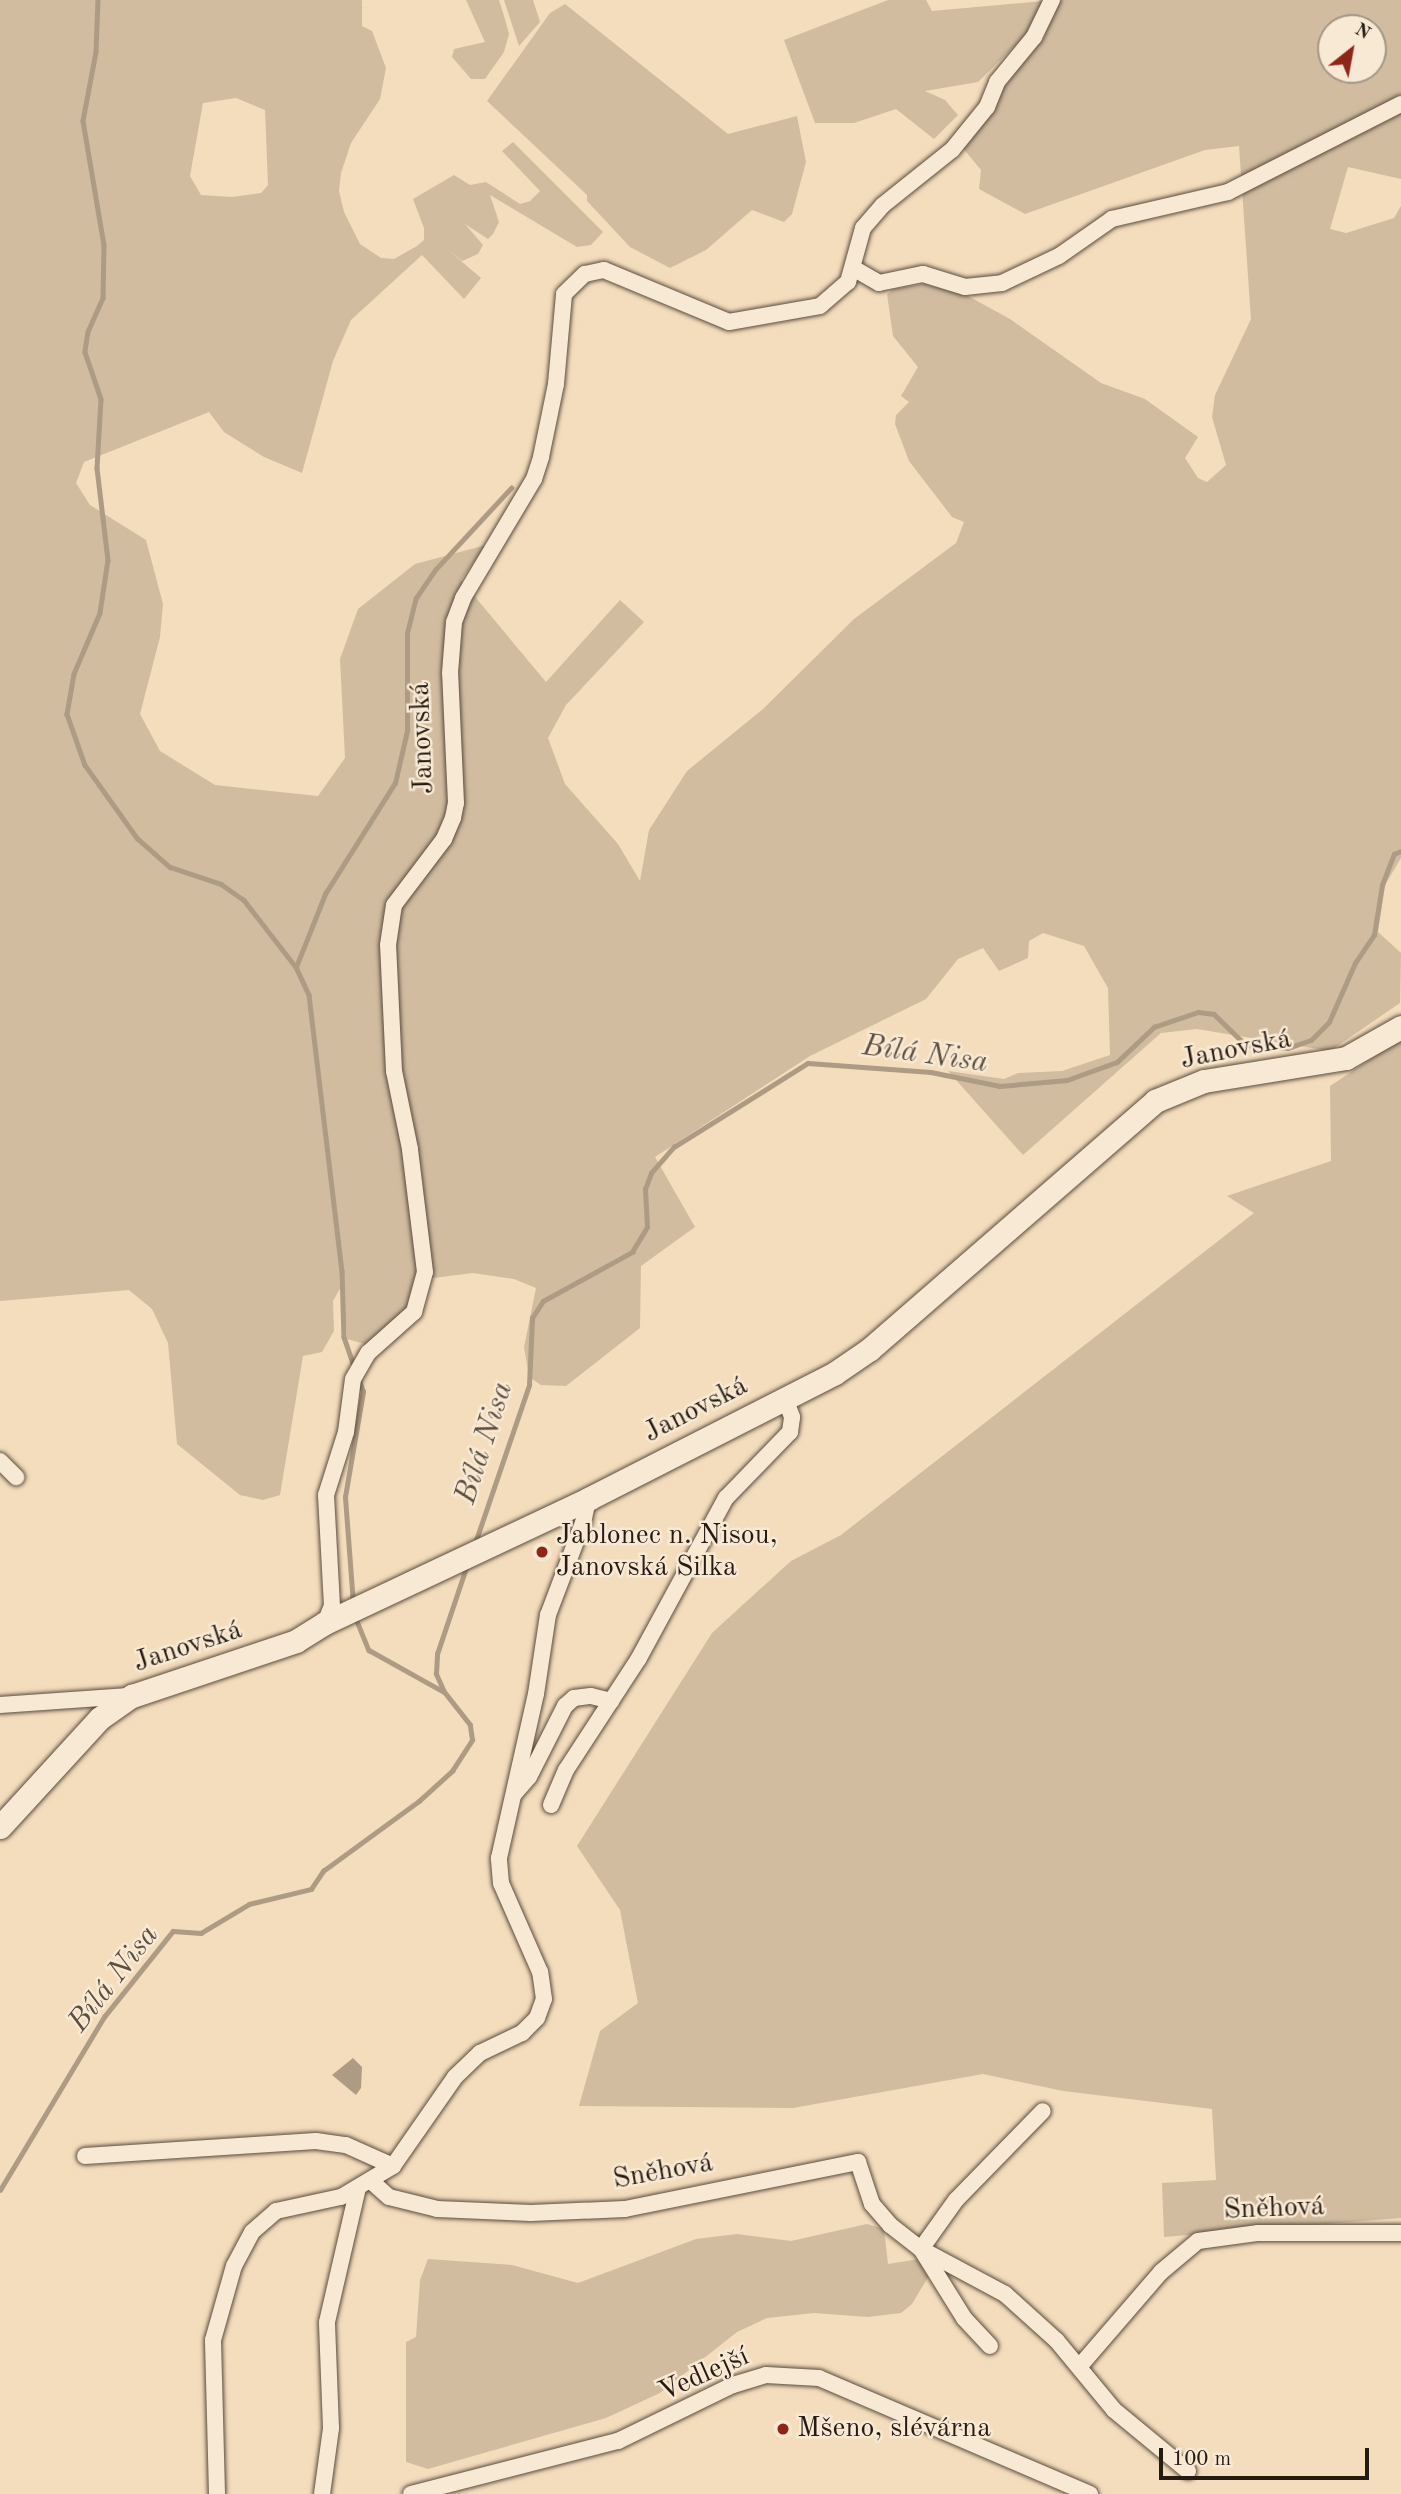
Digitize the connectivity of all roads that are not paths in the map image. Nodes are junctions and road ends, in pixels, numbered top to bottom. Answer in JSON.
{"nodes":[{"id":1,"x":1052,"y":0,"type":"edge"},
{"id":2,"x":1401,"y":104,"type":"edge"},
{"id":3,"x":853,"y":268,"type":"junction"},
{"id":4,"x":879,"y":283,"type":"junction"},
{"id":5,"x":838,"y":293,"type":"junction"},
{"id":6,"x":1401,"y":1027,"type":"edge"},
{"id":7,"x":785,"y":1398,"type":"junction"},
{"id":8,"x":0,"y":1461,"type":"edge"},
{"id":9,"x":16,"y":1477,"type":"dead end"},
{"id":10,"x":588,"y":1499,"type":"junction"},
{"id":11,"x":332,"y":1620,"type":"junction"},
{"id":12,"x":132,"y":1696,"type":"junction"},
{"id":13,"x":611,"y":1701,"type":"junction"},
{"id":14,"x":0,"y":1705,"type":"edge"},
{"id":15,"x":511,"y":1797,"type":"junction"},
{"id":16,"x":551,"y":1805,"type":"dead end"},
{"id":17,"x":0,"y":1827,"type":"edge"},
{"id":18,"x":1043,"y":2111,"type":"dead end"},
{"id":19,"x":85,"y":2156,"type":"dead end"},
{"id":20,"x":393,"y":2165,"type":"junction"},
{"id":21,"x":365,"y":2185,"type":"junction"},
{"id":22,"x":1401,"y":2232,"type":"edge"},
{"id":23,"x":922,"y":2249,"type":"junction"},
{"id":24,"x":990,"y":2346,"type":"dead end"},
{"id":25,"x":1079,"y":2367,"type":"junction"},
{"id":26,"x":1188,"y":2471,"type":"dead end"},
{"id":27,"x":217,"y":2494,"type":"edge"},
{"id":28,"x":322,"y":2494,"type":"edge"},
{"id":29,"x":411,"y":2494,"type":"edge"},
{"id":30,"x":1090,"y":2494,"type":"edge"}],
"edges":[{"from":1,"to":3,"type":"street"},
{"from":2,"to":4,"type":"street"},
{"from":3,"to":4,"type":"street"},
{"from":3,"to":5,"type":"street"},
{"from":4,"to":5,"type":"street"},
{"from":5,"to":11,"type":"street","name":"Janovská"},
{"from":6,"to":7,"type":"street","name":"Janovská"},
{"from":7,"to":10,"type":"street","name":"Janovská"},
{"from":7,"to":13,"type":"street"},
{"from":8,"to":9,"type":"street"},
{"from":10,"to":11,"type":"street","name":"Janovská"},
{"from":10,"to":15,"type":"street"},
{"from":11,"to":12,"type":"street","name":"Janovská"},
{"from":12,"to":14,"type":"street"},
{"from":12,"to":17,"type":"street","name":"Janovská"},
{"from":13,"to":15,"type":"street"},
{"from":13,"to":16,"type":"street"},
{"from":15,"to":20,"type":"street"},
{"from":18,"to":23,"type":"street"},
{"from":19,"to":20,"type":"street"},
{"from":20,"to":21,"type":"street"},
{"from":21,"to":23,"type":"street","name":"Sněhová"},
{"from":21,"to":27,"type":"street"},
{"from":21,"to":28,"type":"street"},
{"from":22,"to":25,"type":"street","name":"Sněhová"},
{"from":23,"to":24,"type":"street","name":"Sněhová"},
{"from":23,"to":25,"type":"street","name":"Sněhová"},
{"from":25,"to":26,"type":"street","name":"Sněhová"},
{"from":29,"to":30,"type":"street","name":"Vedlejší"}]}
